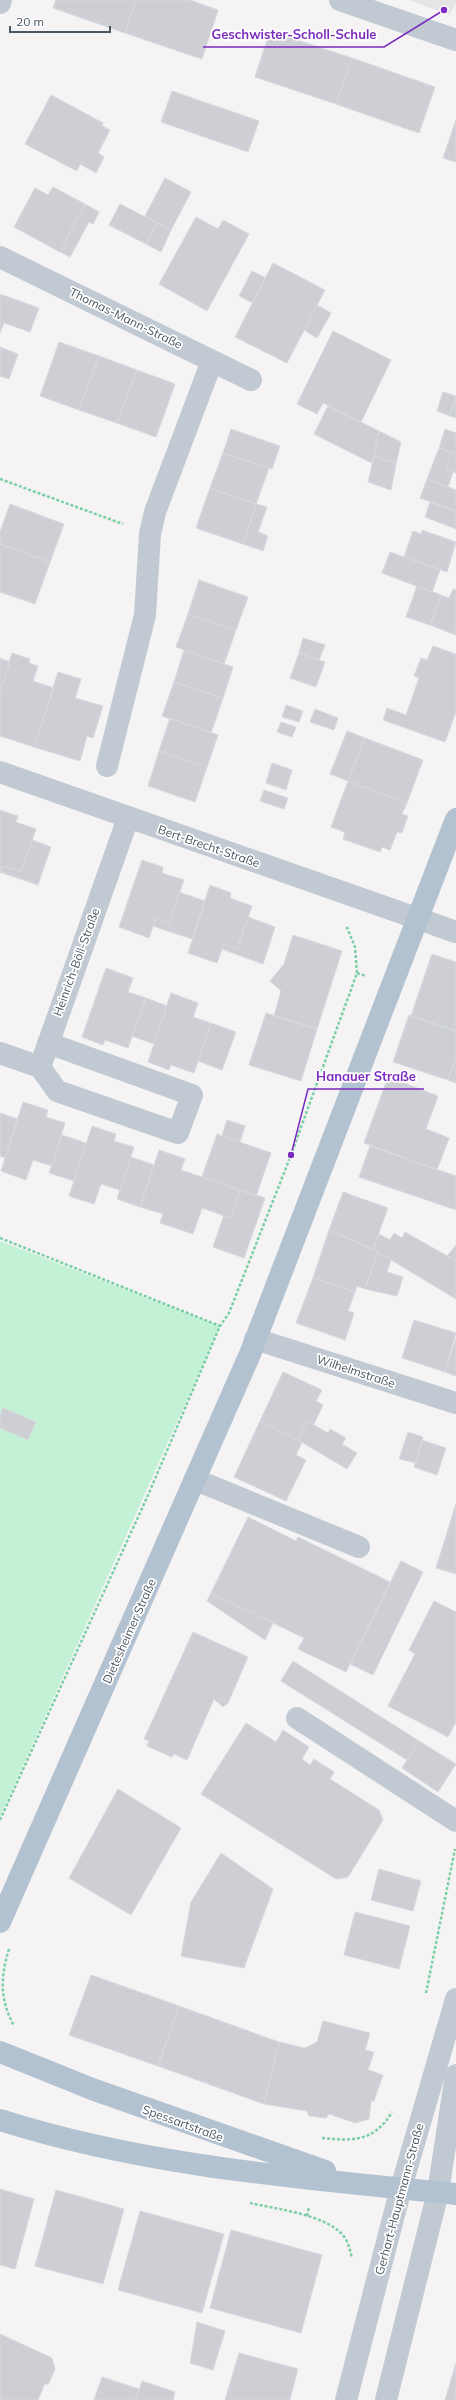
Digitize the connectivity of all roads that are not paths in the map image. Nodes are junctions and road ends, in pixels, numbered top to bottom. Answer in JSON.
{"nodes":[{"id":1,"x":340,"y":0,"type":"edge"},
{"id":2,"x":456,"y":40,"type":"edge"},
{"id":3,"x":0,"y":256,"type":"edge"},
{"id":4,"x":212,"y":361,"type":"junction"},
{"id":5,"x":251,"y":380,"type":"dead end"},
{"id":6,"x":106,"y":766,"type":"dead end"},
{"id":7,"x":0,"y":772,"type":"edge"},
{"id":8,"x":128,"y":818,"type":"junction"},
{"id":9,"x":456,"y":819,"type":"edge"},
{"id":10,"x":418,"y":920,"type":"junction"},
{"id":11,"x":456,"y":932,"type":"edge"},
{"id":12,"x":48,"y":1043,"type":"junction"},
{"id":13,"x":0,"y":1053,"type":"edge"},
{"id":14,"x":40,"y":1067,"type":"junction"},
{"id":15,"x":255,"y":1339,"type":"junction"},
{"id":16,"x":456,"y":1403,"type":"edge"},
{"id":17,"x":196,"y":1480,"type":"junction"},
{"id":18,"x":358,"y":1547,"type":"dead end"},
{"id":19,"x":297,"y":1718,"type":"dead end"},
{"id":20,"x":456,"y":1821,"type":"edge"},
{"id":21,"x":0,"y":1922,"type":"edge"},
{"id":22,"x":456,"y":1999,"type":"edge"},
{"id":23,"x":0,"y":2052,"type":"edge"},
{"id":24,"x":456,"y":2075,"type":"edge"},
{"id":25,"x":0,"y":2120,"type":"edge"},
{"id":26,"x":370,"y":2185,"type":"junction"},
{"id":27,"x":401,"y":2188,"type":"junction"},
{"id":28,"x":447,"y":2193,"type":"edge"},
{"id":29,"x":346,"y":2400,"type":"edge"},
{"id":30,"x":386,"y":2400,"type":"edge"}],
"edges":[{"from":1,"to":2,"type":"street"},
{"from":3,"to":4,"type":"street","name":"Thomas-Mann-Straße"},
{"from":4,"to":5,"type":"street","name":"Thomas-Mann-Straße"},
{"from":4,"to":6,"type":"street"},
{"from":7,"to":8,"type":"street","name":"Bert-Brecht-Straße"},
{"from":8,"to":10,"type":"street","name":"Bert-Brecht-Straße"},
{"from":8,"to":12,"type":"street","name":"Heinrich-Böll-Straße"},
{"from":9,"to":10,"type":"main road","name":"Dietesheimer Straße"},
{"from":10,"to":11,"type":"street","name":"Bert-Brecht-Straße"},
{"from":10,"to":15,"type":"main road","name":"Dietesheimer Straße"},
{"from":12,"to":14,"type":"street","name":"Heinrich-Böll-Straße"},
{"from":12,"to":14,"type":"street"},
{"from":13,"to":14,"type":"street"},
{"from":15,"to":16,"type":"street","name":"Wilhelmstraße"},
{"from":15,"to":17,"type":"main road","name":"Dietesheimer Straße"},
{"from":17,"to":18,"type":"street"},
{"from":17,"to":21,"type":"main road","name":"Dietesheimer Straße"},
{"from":19,"to":20,"type":"street"},
{"from":22,"to":27,"type":"street","name":"Gerhart-Hauptmann-Straße"},
{"from":23,"to":26,"type":"main road","name":"Spessartstraße"},
{"from":24,"to":28,"type":"street"},
{"from":25,"to":26,"type":"main road","name":"Spessartstraße"},
{"from":26,"to":27,"type":"main road","name":"Spessartstraße"},
{"from":27,"to":28,"type":"main road","name":"Spessartstraße"},
{"from":27,"to":29,"type":"street","name":"Gerhart-Hauptmann-Straße"},
{"from":28,"to":30,"type":"street"}]}
